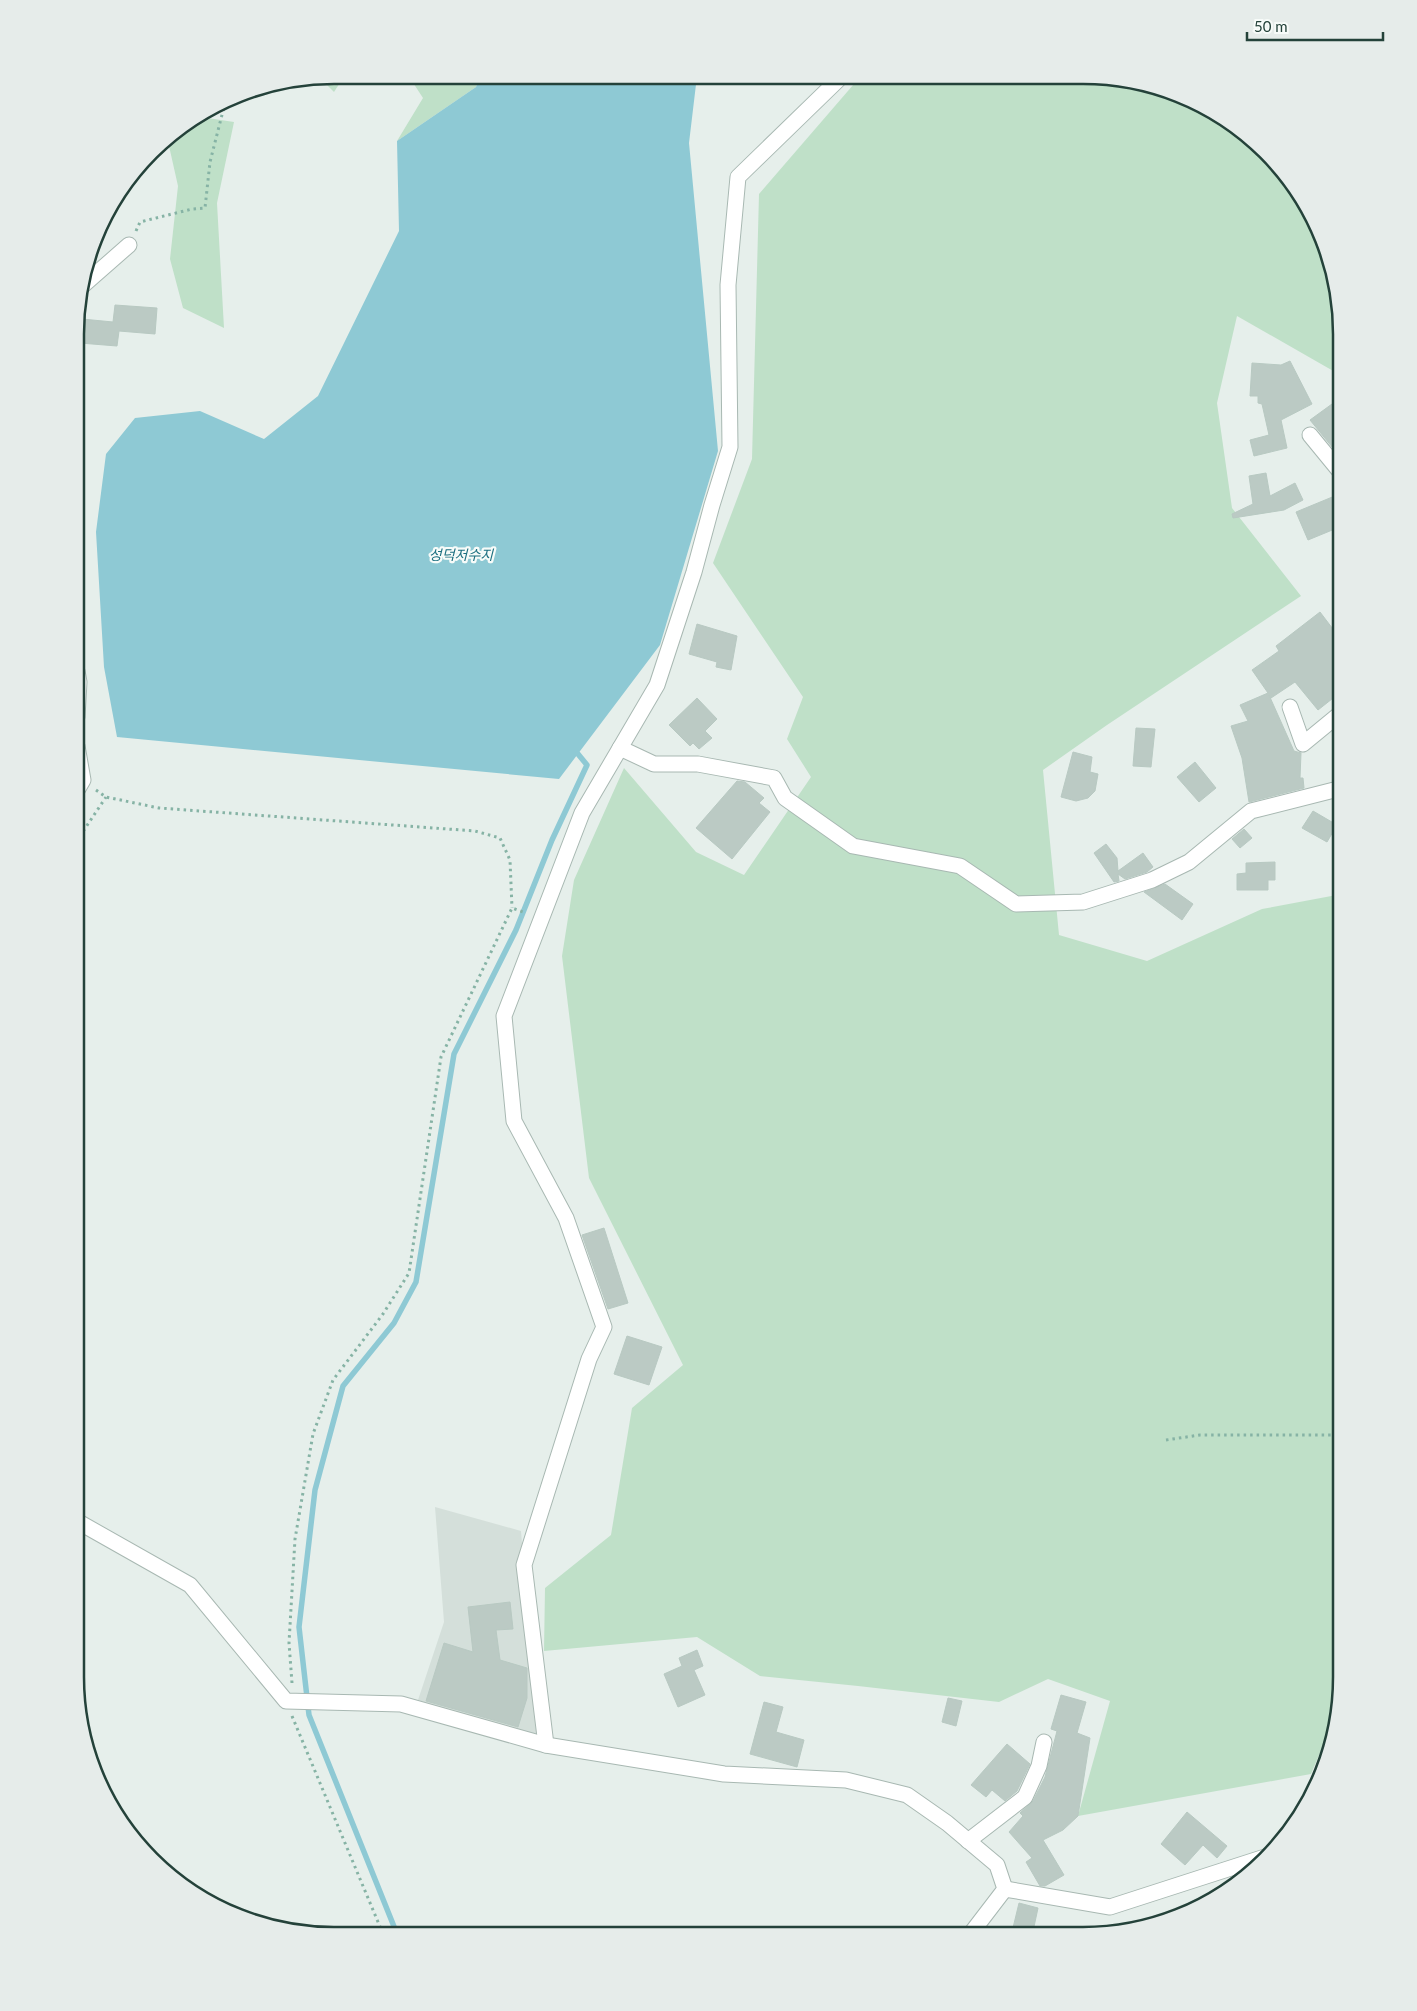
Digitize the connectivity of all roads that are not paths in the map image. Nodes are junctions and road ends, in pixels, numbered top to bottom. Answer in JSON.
{"nodes":[{"id":1,"x":834,"y":84,"type":"edge"},
{"id":2,"x":129,"y":245,"type":"road end"},
{"id":3,"x":90,"y":280,"type":"edge"},
{"id":4,"x":1310,"y":435,"type":"dead end"},
{"id":5,"x":1333,"y":463,"type":"edge"},
{"id":6,"x":1290,"y":707,"type":"dead end"},
{"id":7,"x":1333,"y":719,"type":"edge"},
{"id":8,"x":620,"y":748,"type":"junction"},
{"id":9,"x":1333,"y":790,"type":"edge"},
{"id":10,"x":84,"y":1525,"type":"edge"},
{"id":11,"x":1044,"y":1742,"type":"dead end"},
{"id":12,"x":546,"y":1745,"type":"junction"},
{"id":13,"x":968,"y":1841,"type":"junction"},
{"id":14,"x":1252,"y":1861,"type":"edge"},
{"id":15,"x":1005,"y":1889,"type":"junction"},
{"id":16,"x":976,"y":1927,"type":"edge"}],
"edges":[{"from":1,"to":8,"type":"street"},
{"from":2,"to":3,"type":"street"},
{"from":4,"to":5,"type":"street"},
{"from":6,"to":7,"type":"street"},
{"from":8,"to":9,"type":"street"},
{"from":8,"to":12,"type":"street"},
{"from":10,"to":12,"type":"street"},
{"from":11,"to":13,"type":"street"},
{"from":12,"to":13,"type":"street"},
{"from":13,"to":15,"type":"street"},
{"from":14,"to":15,"type":"street"},
{"from":15,"to":16,"type":"street"}]}
